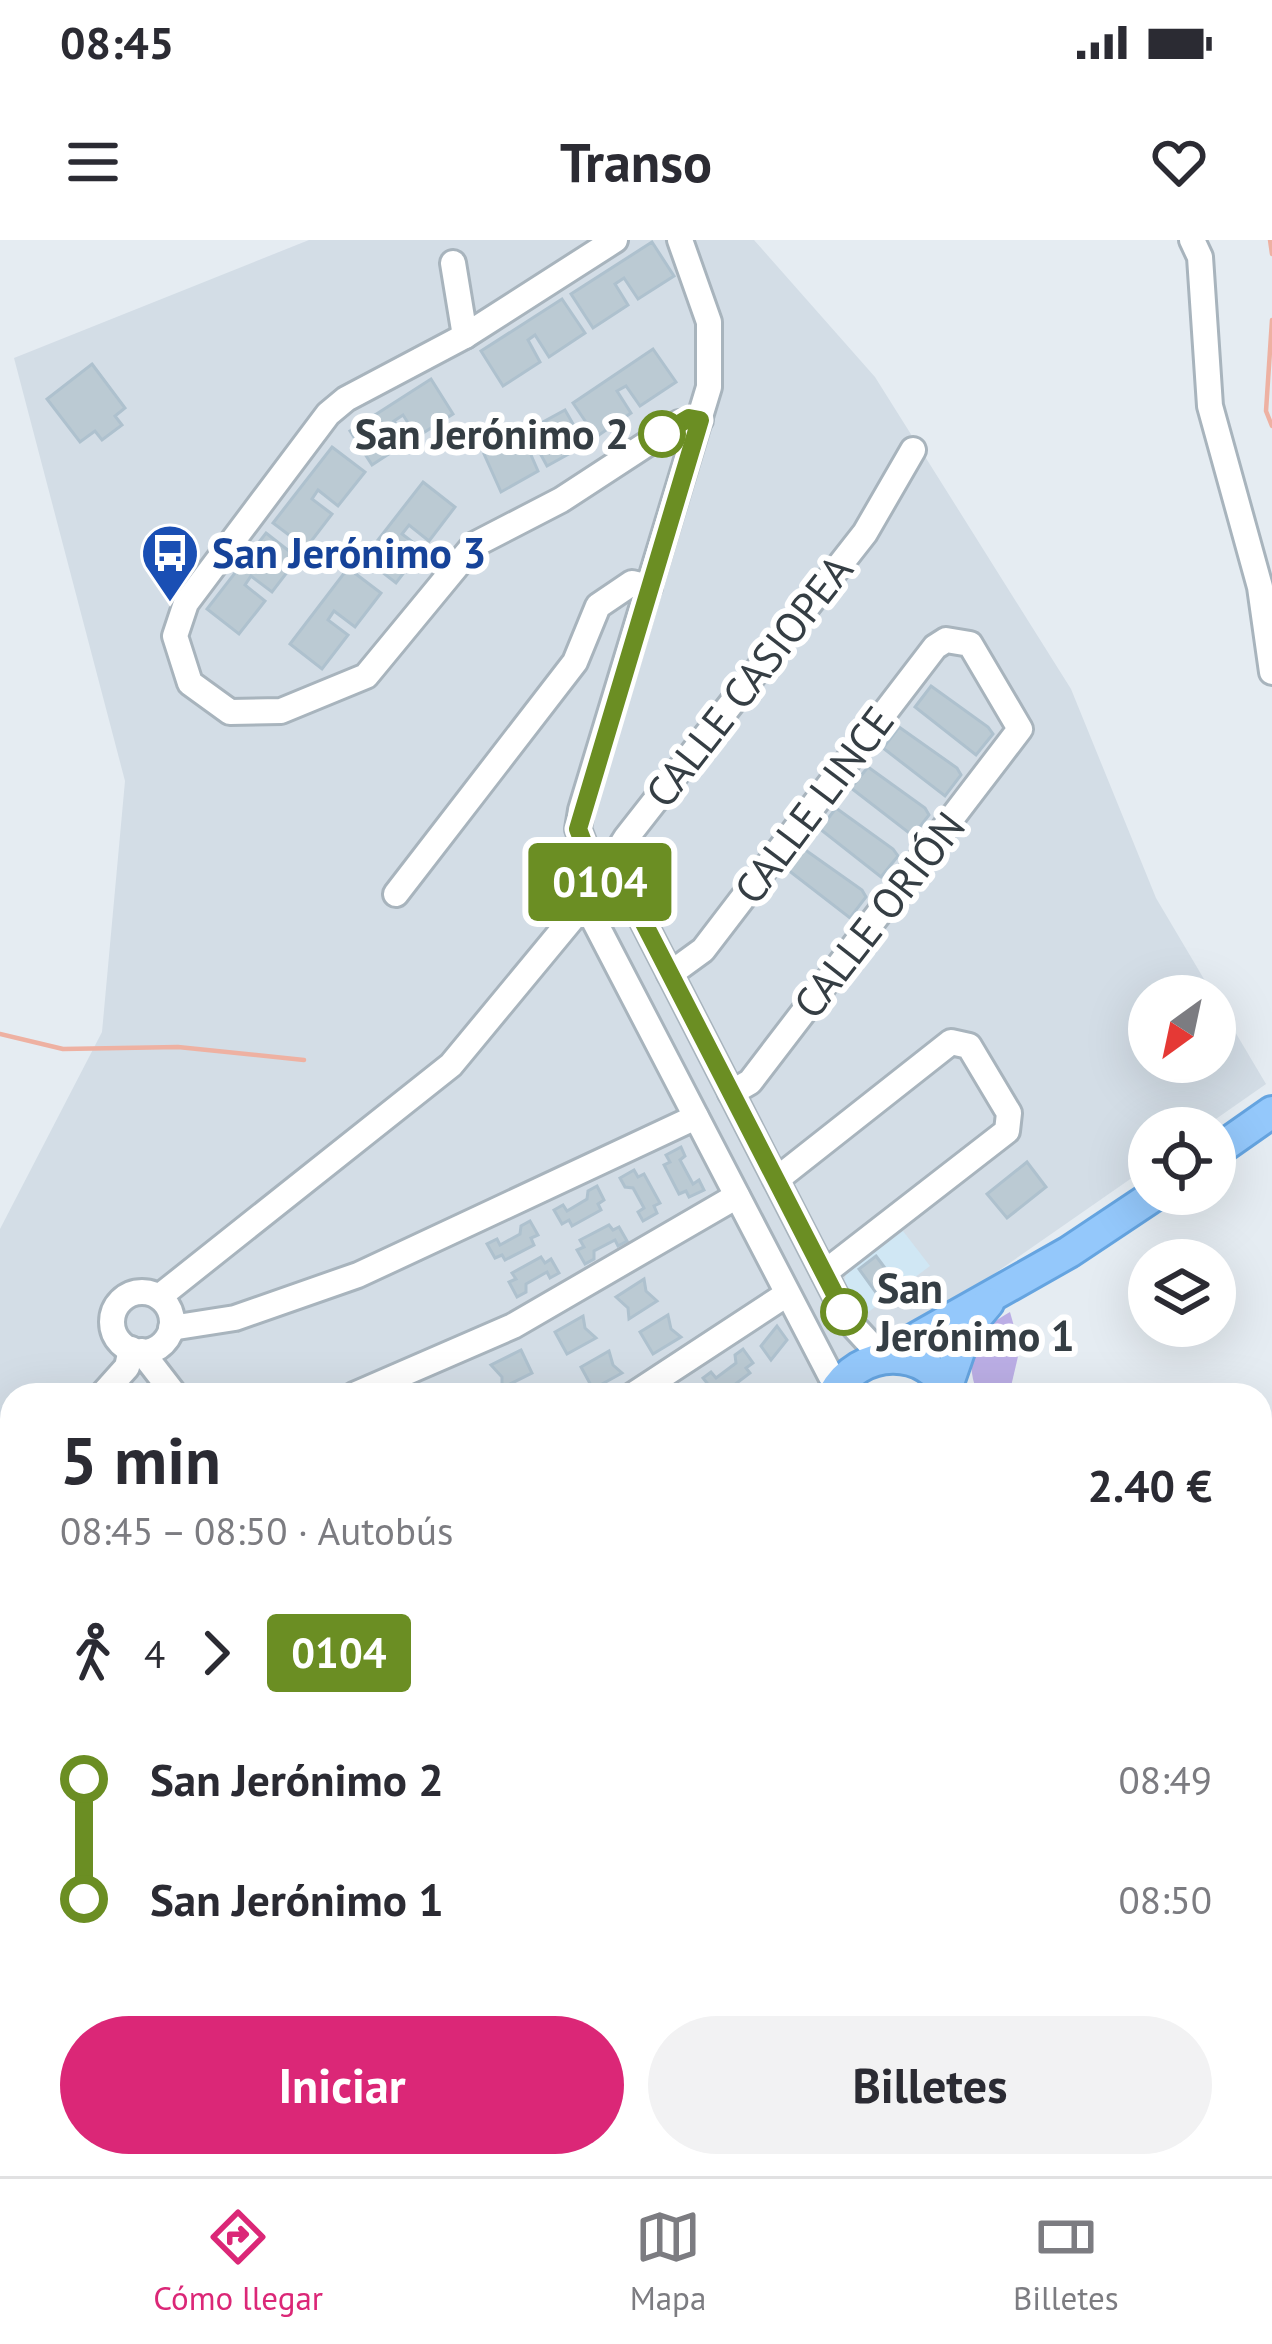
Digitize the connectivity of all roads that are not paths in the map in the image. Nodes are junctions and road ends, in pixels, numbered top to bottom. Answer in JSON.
{"nodes":[{"id":1,"x":615,"y":240,"type":"edge"},
{"id":2,"x":680,"y":240,"type":"edge"},
{"id":3,"x":1192,"y":240,"type":"edge"},
{"id":4,"x":453,"y":263,"type":"dead end"},
{"id":5,"x":465,"y":336,"type":"junction"},
{"id":6,"x":700,"y":420,"type":"junction"},
{"id":7,"x":913,"y":450,"type":"dead end"},
{"id":8,"x":649,"y":586,"type":"junction"},
{"id":9,"x":1272,"y":672,"type":"edge"},
{"id":10,"x":1020,"y":729,"type":"joint"},
{"id":11,"x":599,"y":883,"type":"junction"},
{"id":12,"x":397,"y":894,"type":"dead end"},
{"id":13,"x":670,"y":974,"type":"junction"},
{"id":14,"x":732,"y":1095,"type":"junction"},
{"id":15,"x":1272,"y":1112,"type":"edge"},
{"id":16,"x":695,"y":1115,"type":"junction"},
{"id":17,"x":1236,"y":1137,"type":"edge"},
{"id":18,"x":776,"y":1180,"type":"junction"},
{"id":19,"x":737,"y":1196,"type":"junction"},
{"id":20,"x":1128,"y":1212,"type":"edge"},
{"id":21,"x":824,"y":1273,"type":"junction"},
{"id":22,"x":787,"y":1294,"type":"junction"},
{"id":23,"x":159,"y":1297,"type":"junction"},
{"id":24,"x":992,"y":1298,"type":"junction"},
{"id":25,"x":848,"y":1320,"type":"junction"},
{"id":26,"x":171,"y":1328,"type":"junction"},
{"id":27,"x":811,"y":1339,"type":"junction"},
{"id":28,"x":136,"y":1350,"type":"junction"},
{"id":29,"x":889,"y":1357,"type":"junction"},
{"id":30,"x":113,"y":1383,"type":"edge"},
{"id":31,"x":165,"y":1383,"type":"edge"},
{"id":32,"x":382,"y":1383,"type":"edge"},
{"id":33,"x":651,"y":1383,"type":"edge"},
{"id":34,"x":831,"y":1383,"type":"edge"},
{"id":35,"x":841,"y":1383,"type":"edge"},
{"id":36,"x":943,"y":1383,"type":"edge"},
{"id":37,"x":951,"y":1383,"type":"edge"}],
"edges":[{"from":1,"to":5,"type":"street"},
{"from":2,"to":6,"type":"street"},
{"from":3,"to":9,"type":"street"},
{"from":4,"to":5,"type":"street"},
{"from":5,"to":6,"type":"street"},
{"from":6,"to":8,"type":"street"},
{"from":7,"to":11,"type":"street","name":"CALLE CASIOPEA"},
{"from":8,"to":11,"type":"street"},
{"from":8,"to":12,"type":"street"},
{"from":10,"to":13,"type":"street","name":"CALLE LINCE"},
{"from":10,"to":14,"type":"street","name":"CALLE ORIÓN"},
{"from":11,"to":13,"type":"street"},
{"from":11,"to":16,"type":"street"},
{"from":11,"to":23,"type":"street","name":"CALLE CASIOPEA"},
{"from":13,"to":14,"type":"street"},
{"from":14,"to":16,"type":"street","name":"CALLE ORIÓN"},
{"from":14,"to":18,"type":"street"},
{"from":15,"to":17,"type":"main road"},
{"from":16,"to":19,"type":"street"},
{"from":16,"to":26,"type":"street","name":"CALLE ORIÓN"},
{"from":18,"to":21,"type":"street"},
{"from":18,"to":21,"type":"street"},
{"from":19,"to":22,"type":"street"},
{"from":19,"to":32,"type":"street"},
{"from":20,"to":24,"type":"main road"},
{"from":21,"to":25,"type":"street"},
{"from":22,"to":27,"type":"street"},
{"from":22,"to":33,"type":"street"},
{"from":23,"to":26,"type":"street"},
{"from":23,"to":28,"type":"street"},
{"from":24,"to":29,"type":"main road"},
{"from":24,"to":37,"type":"main road"},
{"from":25,"to":27,"type":"street"},
{"from":25,"to":29,"type":"street"},
{"from":26,"to":28,"type":"street"},
{"from":27,"to":34,"type":"street"},
{"from":28,"to":30,"type":"street"},
{"from":28,"to":31,"type":"street"},
{"from":29,"to":35,"type":"main road"},
{"from":29,"to":36,"type":"main road"}]}
